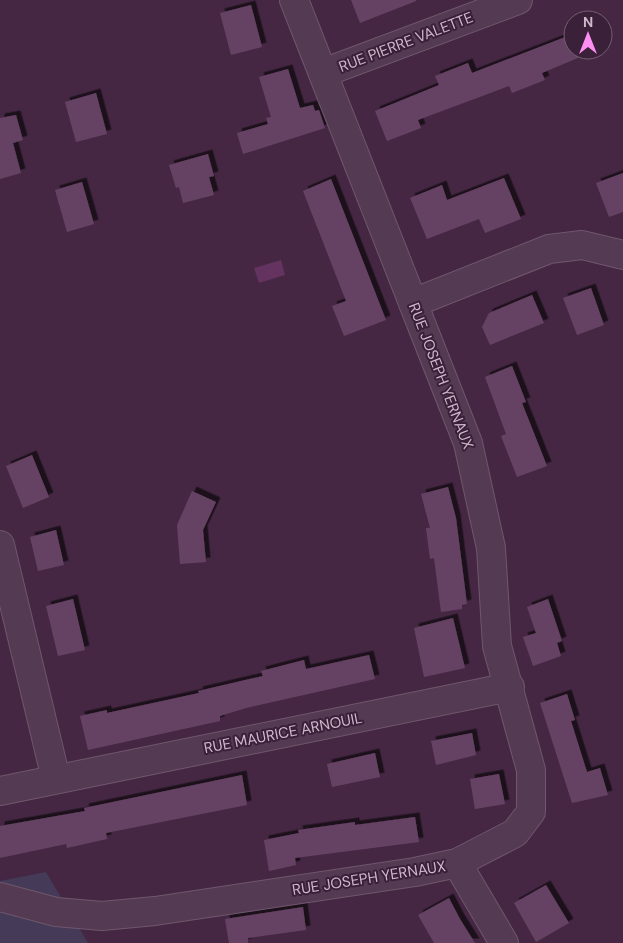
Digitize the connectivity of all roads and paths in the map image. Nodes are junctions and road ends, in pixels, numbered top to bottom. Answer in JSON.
{"nodes":[{"id":1,"x":294,"y":0,"type":"edge"},
{"id":2,"x":518,"y":0,"type":"edge"},
{"id":3,"x":323,"y":73,"type":"junction"},
{"id":4,"x":623,"y":255,"type":"edge"},
{"id":5,"x":413,"y":303,"type":"junction"},
{"id":6,"x":0,"y":546,"type":"edge"},
{"id":7,"x":510,"y":687,"type":"junction"},
{"id":8,"x":56,"y":780,"type":"junction"},
{"id":9,"x":0,"y":791,"type":"edge"},
{"id":10,"x":458,"y":863,"type":"junction"},
{"id":11,"x":0,"y":897,"type":"edge"},
{"id":12,"x":504,"y":943,"type":"edge"}],
"edges":[{"from":1,"to":3,"type":"street","name":"RUE JOSEPH YERNAUX"},
{"from":2,"to":3,"type":"street","name":"RUE PIERRE VALETTE"},
{"from":3,"to":5,"type":"street","name":"RUE JOSEPH YERNAUX"},
{"from":4,"to":5,"type":"street"},
{"from":5,"to":7,"type":"street","name":"RUE JOSEPH YERNAUX"},
{"from":6,"to":8,"type":"street"},
{"from":7,"to":8,"type":"street","name":"RUE MAURICE ARNOUIL"},
{"from":7,"to":10,"type":"street","name":"RUE JOSEPH YERNAUX"},
{"from":8,"to":9,"type":"street","name":"RUE MAURICE ARNOUIL"},
{"from":10,"to":11,"type":"street","name":"RUE JOSEPH YERNAUX"},
{"from":10,"to":12,"type":"street"}]}
